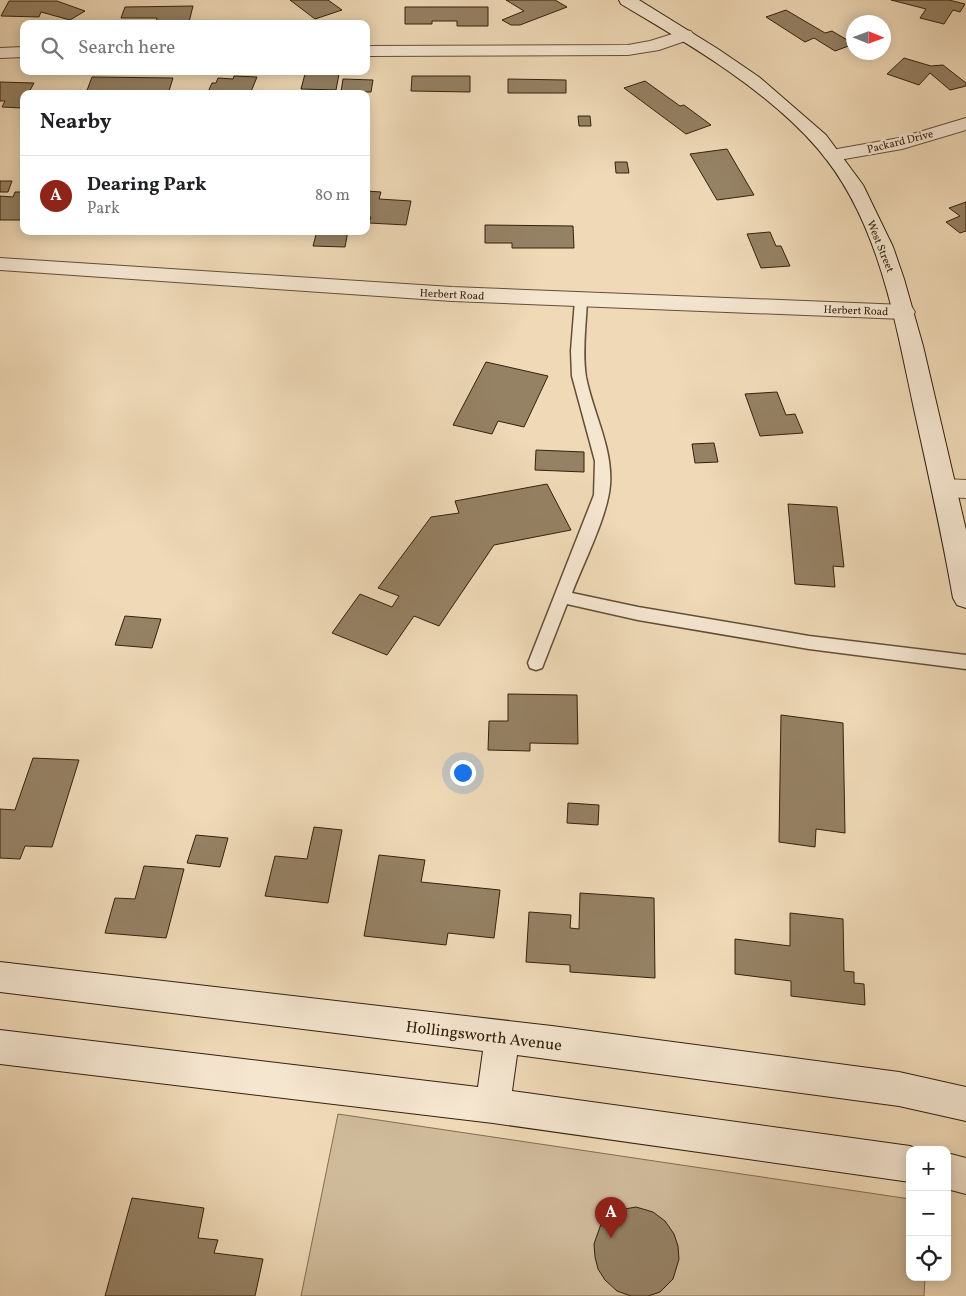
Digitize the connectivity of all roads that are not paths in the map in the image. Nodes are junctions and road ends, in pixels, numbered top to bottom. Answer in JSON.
{"nodes":[{"id":1,"x":627,"y":0,"type":"edge"},
{"id":2,"x":685,"y":35,"type":"junction"},
{"id":3,"x":370,"y":51,"type":"edge"},
{"id":4,"x":20,"y":52,"type":"edge"},
{"id":5,"x":0,"y":53,"type":"edge"},
{"id":6,"x":966,"y":124,"type":"edge"},
{"id":7,"x":833,"y":155,"type":"junction"},
{"id":8,"x":0,"y":264,"type":"edge"},
{"id":9,"x":581,"y":300,"type":"junction"},
{"id":10,"x":904,"y":312,"type":"junction"},
{"id":11,"x":955,"y":488,"type":"edge"},
{"id":12,"x":562,"y":597,"type":"junction"},
{"id":13,"x":966,"y":598,"type":"edge"},
{"id":14,"x":966,"y":662,"type":"edge"},
{"id":15,"x":536,"y":663,"type":"dead end"},
{"id":16,"x":0,"y":976,"type":"edge"},
{"id":17,"x":502,"y":1037,"type":"junction"},
{"id":18,"x":0,"y":1047,"type":"edge"},
{"id":19,"x":966,"y":1104,"type":"edge"},
{"id":20,"x":493,"y":1106,"type":"junction"},
{"id":21,"x":906,"y":1163,"type":"edge"},
{"id":22,"x":951,"y":1172,"type":"edge"},
{"id":23,"x":966,"y":1176,"type":"edge"}],
"edges":[{"from":1,"to":2,"type":"street","name":"West Street"},
{"from":2,"to":3,"type":"street"},
{"from":2,"to":7,"type":"street","name":"West Street"},
{"from":4,"to":5,"type":"street"},
{"from":6,"to":7,"type":"street","name":"Packard Drive"},
{"from":7,"to":10,"type":"street","name":"West Street"},
{"from":8,"to":9,"type":"street","name":"Herbert Road"},
{"from":9,"to":10,"type":"street","name":"Herbert Road"},
{"from":9,"to":12,"type":"lane"},
{"from":10,"to":11,"type":"street","name":"West Street"},
{"from":11,"to":13,"type":"street","name":"West Street"},
{"from":12,"to":14,"type":"lane"},
{"from":12,"to":15,"type":"lane"},
{"from":16,"to":17,"type":"street","name":"Hollingsworth Avenue"},
{"from":17,"to":19,"type":"street","name":"Hollingsworth Avenue"},
{"from":17,"to":20,"type":"street"},
{"from":18,"to":20,"type":"street"},
{"from":20,"to":21,"type":"street"},
{"from":22,"to":23,"type":"street"}]}
